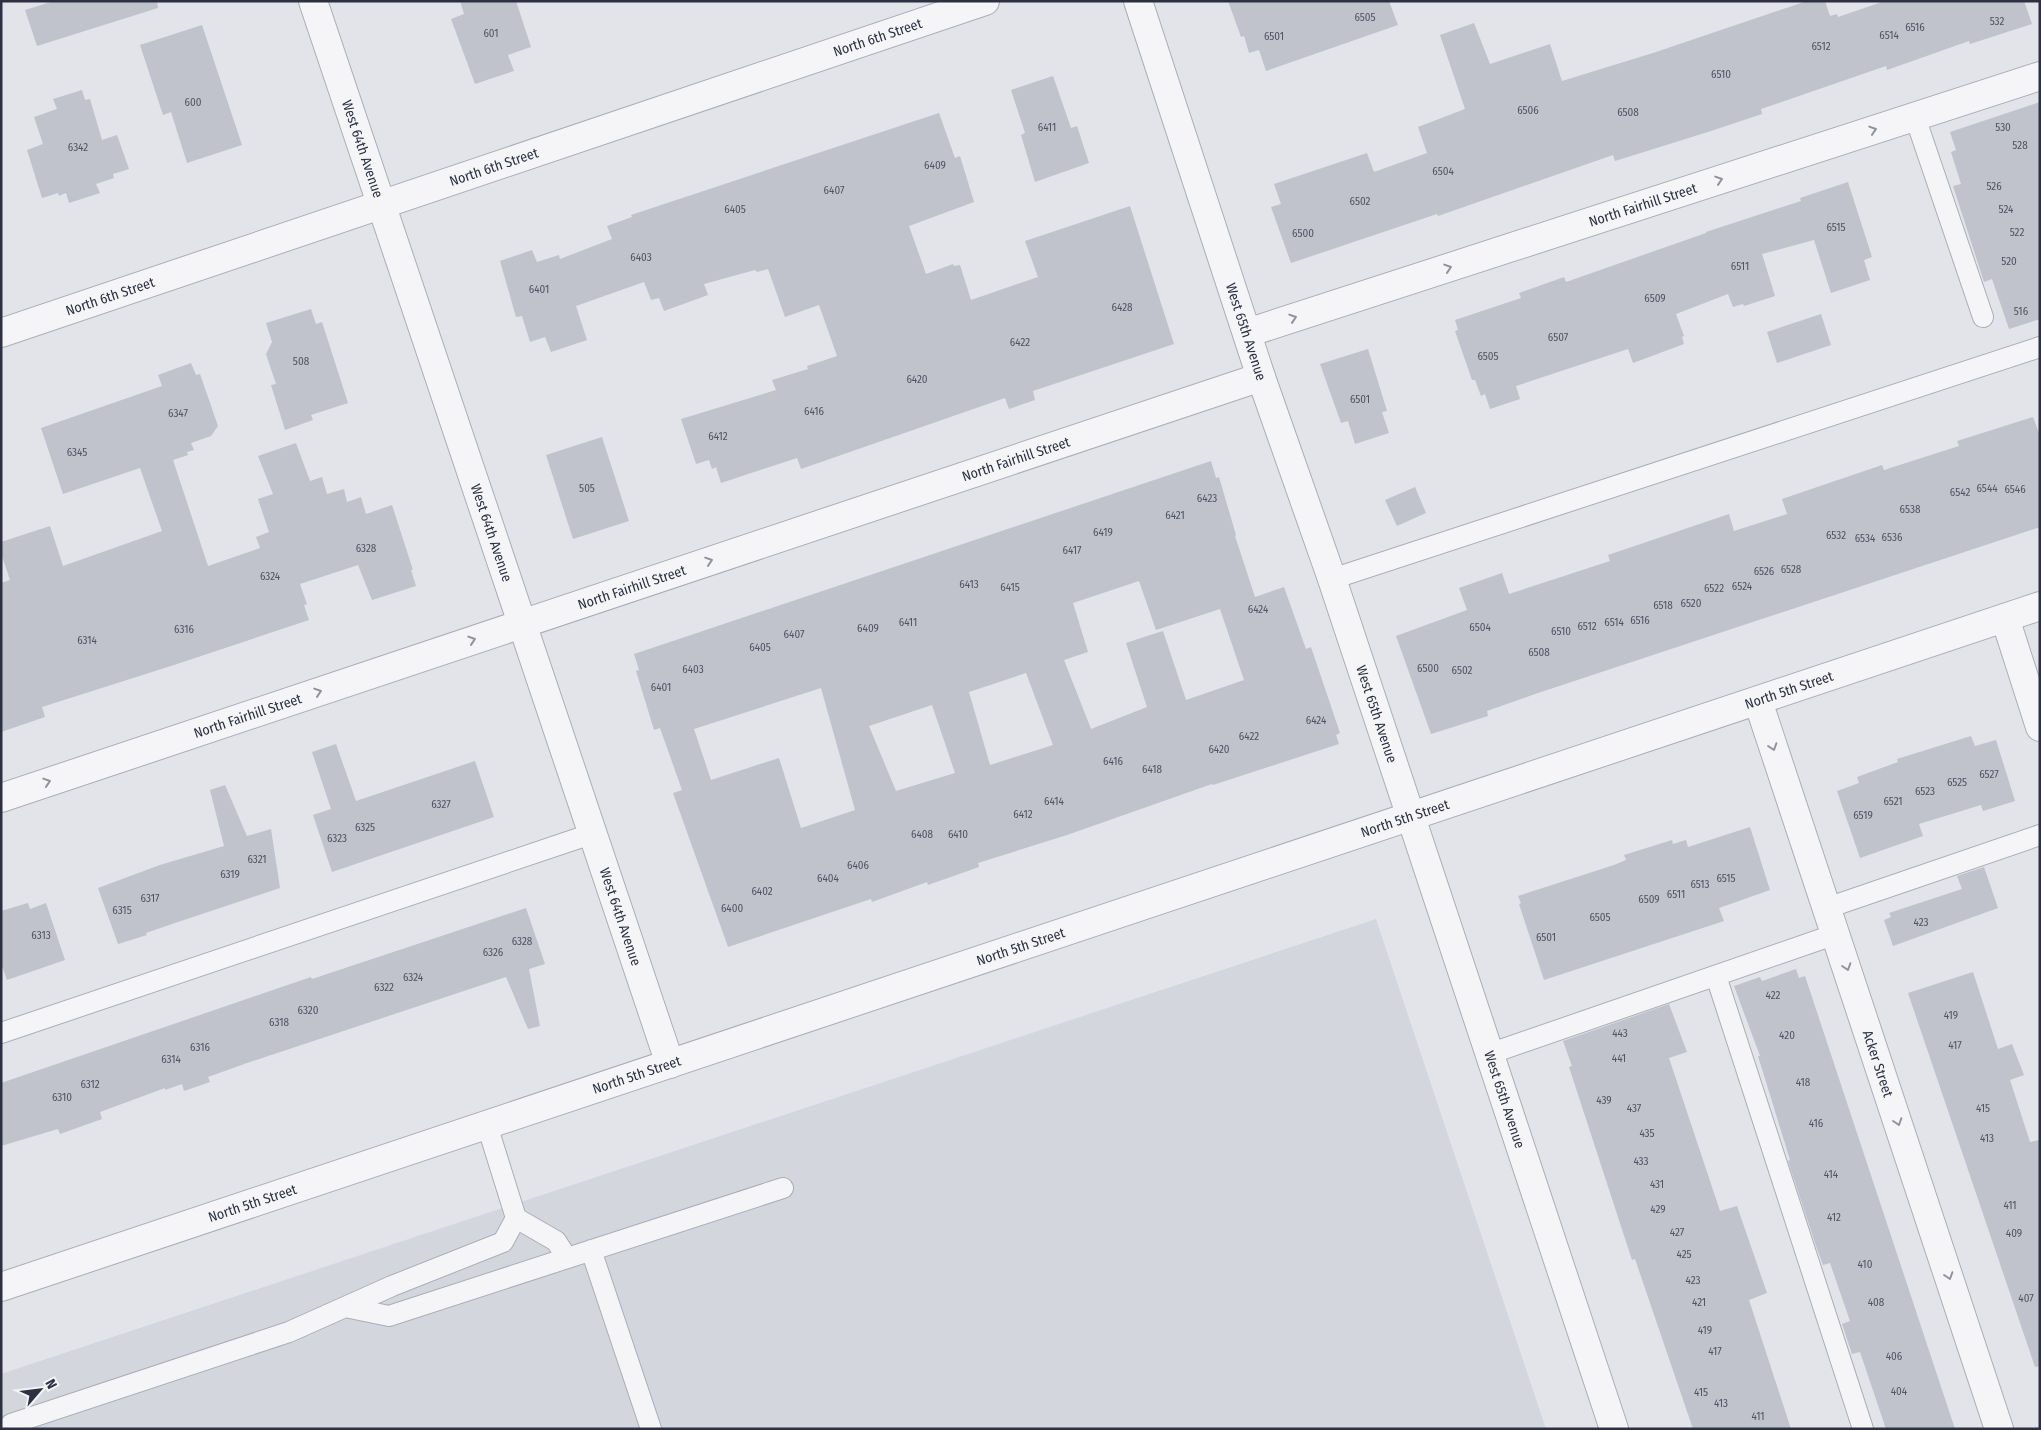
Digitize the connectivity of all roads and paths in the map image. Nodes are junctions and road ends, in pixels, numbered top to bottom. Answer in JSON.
{"nodes":[{"id":1,"x":313,"y":1,"type":"edge"},
{"id":2,"x":985,"y":1,"type":"edge"},
{"id":3,"x":1138,"y":1,"type":"edge"},
{"id":4,"x":2040,"y":76,"type":"edge"},
{"id":5,"x":1915,"y":117,"type":"junction"},
{"id":6,"x":381,"y":206,"type":"junction"},
{"id":7,"x":1983,"y":317,"type":"dead end"},
{"id":8,"x":1,"y":332,"type":"edge"},
{"id":9,"x":1247,"y":333,"type":"junction"},
{"id":10,"x":2040,"y":347,"type":"edge"},
{"id":11,"x":1261,"y":377,"type":"junction"},
{"id":12,"x":1332,"y":579,"type":"junction"},
{"id":13,"x":2040,"y":606,"type":"edge"},
{"id":14,"x":2005,"y":618,"type":"junction"},
{"id":15,"x":524,"y":623,"type":"junction"},
{"id":16,"x":1758,"y":700,"type":"junction"},
{"id":17,"x":2040,"y":727,"type":"edge"},
{"id":18,"x":1,"y":798,"type":"edge"},
{"id":19,"x":1410,"y":817,"type":"junction"},
{"id":20,"x":594,"y":833,"type":"junction"},
{"id":21,"x":2040,"y":835,"type":"edge"},
{"id":22,"x":1827,"y":908,"type":"junction"},
{"id":23,"x":1836,"y":934,"type":"junction"},
{"id":24,"x":1716,"y":976,"type":"junction"},
{"id":25,"x":1,"y":1033,"type":"edge"},
{"id":26,"x":1489,"y":1054,"type":"junction"},
{"id":27,"x":670,"y":1064,"type":"junction"},
{"id":28,"x":487,"y":1125,"type":"junction"},
{"id":29,"x":783,"y":1188,"type":"dead end"},
{"id":30,"x":516,"y":1218,"type":"junction"},
{"id":31,"x":592,"y":1250,"type":"junction"},
{"id":32,"x":568,"y":1258,"type":"junction"},
{"id":33,"x":1,"y":1287,"type":"edge"},
{"id":34,"x":346,"y":1306,"type":"junction"},
{"id":35,"x":11,"y":1424,"type":"dead end"},
{"id":36,"x":651,"y":1429,"type":"edge"},
{"id":37,"x":1614,"y":1429,"type":"edge"},
{"id":38,"x":1863,"y":1429,"type":"edge"},
{"id":39,"x":1999,"y":1429,"type":"edge"}],
"edges":[{"from":1,"to":6,"type":"street","name":"West 64th Avenue"},
{"from":2,"to":6,"type":"street","name":"North 6th Street"},
{"from":3,"to":9,"type":"street","name":"West 65th Avenue"},
{"from":4,"to":5,"type":"street","name":"North Fairhill Street"},
{"from":5,"to":7,"type":"lane"},
{"from":9,"to":5,"type":"street","name":"North Fairhill Street","one_way":true},
{"from":6,"to":8,"type":"street","name":"North 6th Street"},
{"from":6,"to":15,"type":"street","name":"West 64th Avenue"},
{"from":9,"to":11,"type":"street","name":"West 65th Avenue"},
{"from":10,"to":12,"type":"lane"},
{"from":11,"to":12,"type":"street","name":"West 65th Avenue"},
{"from":15,"to":11,"type":"street","name":"North Fairhill Street","one_way":true},
{"from":12,"to":19,"type":"street","name":"West 65th Avenue"},
{"from":13,"to":14,"type":"street","name":"North 5th Street"},
{"from":14,"to":16,"type":"street","name":"North 5th Street"},
{"from":14,"to":17,"type":"street"},
{"from":18,"to":15,"type":"street","name":"North Fairhill Street","one_way":true},
{"from":15,"to":20,"type":"street","name":"West 64th Avenue"},
{"from":16,"to":19,"type":"street","name":"North 5th Street"},
{"from":16,"to":22,"type":"street","name":"Acker Street","one_way":true},
{"from":19,"to":26,"type":"street","name":"West 65th Avenue"},
{"from":19,"to":27,"type":"street","name":"North 5th Street"},
{"from":20,"to":25,"type":"lane"},
{"from":20,"to":27,"type":"street","name":"West 64th Avenue"},
{"from":21,"to":22,"type":"lane"},
{"from":22,"to":23,"type":"street","name":"Acker Street"},
{"from":23,"to":24,"type":"lane"},
{"from":23,"to":39,"type":"street","name":"Acker Street","one_way":true},
{"from":24,"to":26,"type":"lane"},
{"from":24,"to":38,"type":"lane"},
{"from":26,"to":37,"type":"street","name":"West 65th Avenue"},
{"from":27,"to":28,"type":"street","name":"North 5th Street"},
{"from":28,"to":30,"type":"lane"},
{"from":28,"to":33,"type":"street","name":"North 5th Street"},
{"from":29,"to":31,"type":"lane"},
{"from":30,"to":32,"type":"lane"},
{"from":30,"to":34,"type":"lane"},
{"from":31,"to":32,"type":"lane"},
{"from":31,"to":36,"type":"lane"},
{"from":32,"to":34,"type":"lane"},
{"from":34,"to":35,"type":"lane"}]}
